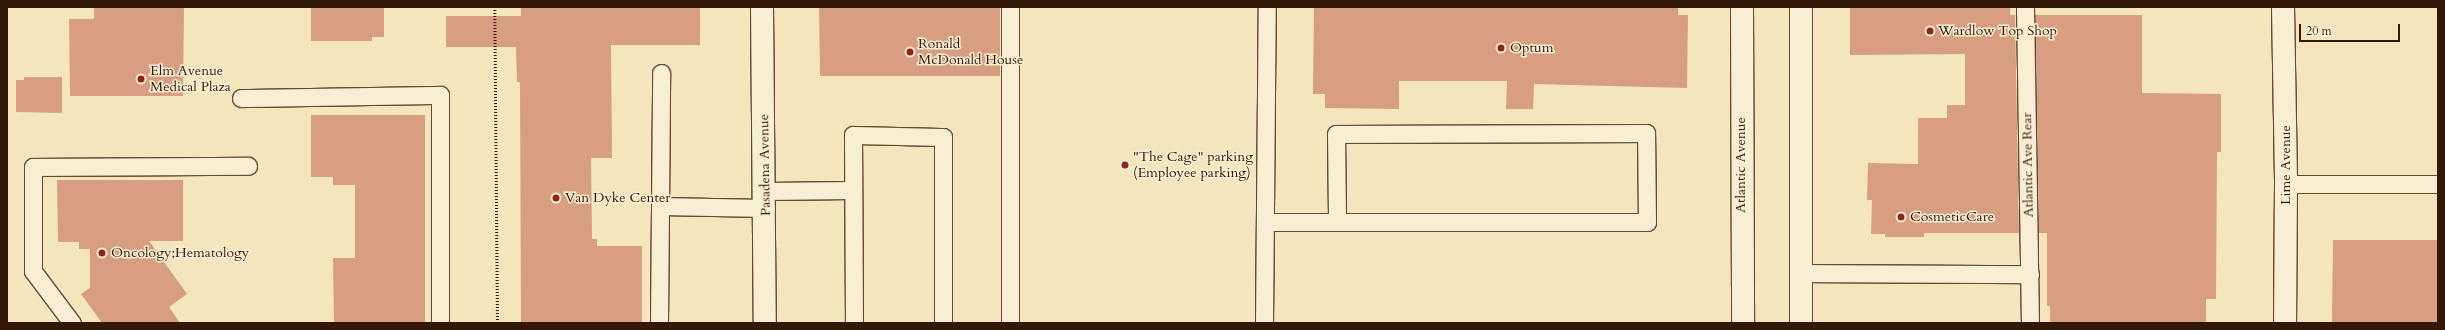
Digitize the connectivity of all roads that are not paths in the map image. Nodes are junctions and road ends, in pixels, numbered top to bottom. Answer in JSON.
{"nodes":[{"id":1,"x":762,"y":7,"type":"edge"},
{"id":2,"x":1010,"y":7,"type":"edge"},
{"id":3,"x":1267,"y":7,"type":"edge"},
{"id":4,"x":1742,"y":7,"type":"edge"},
{"id":5,"x":1801,"y":7,"type":"edge"},
{"id":6,"x":2025,"y":7,"type":"edge"},
{"id":7,"x":2284,"y":7,"type":"edge"},
{"id":8,"x":661,"y":73,"type":"dead end"},
{"id":9,"x":242,"y":98,"type":"dead end"},
{"id":10,"x":248,"y":166,"type":"dead end"},
{"id":11,"x":2286,"y":184,"type":"junction"},
{"id":12,"x":2438,"y":184,"type":"edge"},
{"id":13,"x":851,"y":190,"type":"junction"},
{"id":14,"x":766,"y":200,"type":"junction"},
{"id":15,"x":660,"y":206,"type":"junction"},
{"id":16,"x":1265,"y":222,"type":"junction"},
{"id":17,"x":1337,"y":222,"type":"junction"},
{"id":18,"x":1801,"y":273,"type":"junction"},
{"id":19,"x":2030,"y":274,"type":"junction"},
{"id":20,"x":72,"y":323,"type":"edge"},
{"id":21,"x":440,"y":323,"type":"edge"},
{"id":22,"x":659,"y":323,"type":"edge"},
{"id":23,"x":765,"y":323,"type":"edge"},
{"id":24,"x":854,"y":323,"type":"edge"},
{"id":25,"x":943,"y":323,"type":"edge"},
{"id":26,"x":1010,"y":323,"type":"edge"},
{"id":27,"x":1264,"y":323,"type":"edge"},
{"id":28,"x":1742,"y":323,"type":"edge"},
{"id":29,"x":1801,"y":323,"type":"edge"},
{"id":30,"x":2030,"y":323,"type":"edge"},
{"id":31,"x":2285,"y":323,"type":"edge"}],
"edges":[{"from":1,"to":14,"type":"main road","name":"Pasadena Avenue"},
{"from":2,"to":26,"type":"lane"},
{"from":3,"to":16,"type":"lane"},
{"from":4,"to":28,"type":"main road","name":"Atlantic Avenue"},
{"from":5,"to":18,"type":"main road"},
{"from":6,"to":19,"type":"lane","name":"Atlantic Ave Rear"},
{"from":7,"to":11,"type":"main road","name":"Lime Avenue"},
{"from":8,"to":15,"type":"lane"},
{"from":9,"to":21,"type":"lane"},
{"from":10,"to":20,"type":"lane"},
{"from":11,"to":12,"type":"lane"},
{"from":11,"to":31,"type":"main road","name":"Lime Avenue"},
{"from":13,"to":14,"type":"lane"},
{"from":13,"to":24,"type":"lane"},
{"from":13,"to":25,"type":"lane"},
{"from":14,"to":15,"type":"lane"},
{"from":14,"to":23,"type":"main road","name":"Pasadena Avenue"},
{"from":15,"to":22,"type":"lane"},
{"from":16,"to":17,"type":"lane"},
{"from":16,"to":27,"type":"lane"},
{"from":17,"to":17,"type":"lane"},
{"from":18,"to":19,"type":"lane"},
{"from":18,"to":29,"type":"main road"},
{"from":19,"to":30,"type":"lane","name":"Atlantic Ave Rear"}]}
